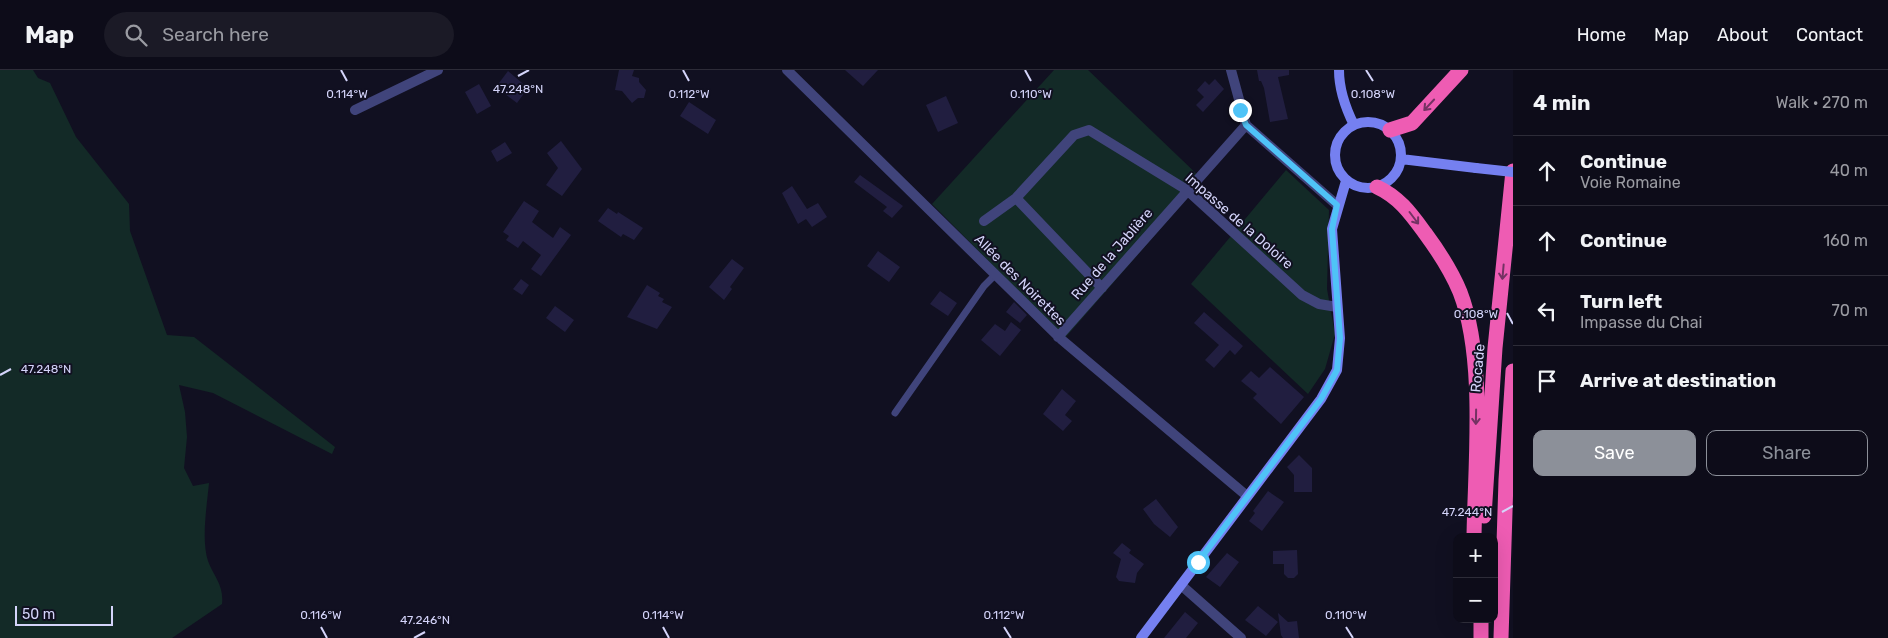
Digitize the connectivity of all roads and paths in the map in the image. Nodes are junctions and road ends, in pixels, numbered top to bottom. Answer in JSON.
{"nodes":[{"id":1,"x":438,"y":70,"type":"edge"},
{"id":2,"x":787,"y":70,"type":"edge"},
{"id":3,"x":1231,"y":70,"type":"edge"},
{"id":4,"x":1339,"y":70,"type":"edge"},
{"id":5,"x":1461,"y":70,"type":"edge"},
{"id":6,"x":355,"y":110,"type":"dead end"},
{"id":7,"x":1354,"y":124,"type":"junction"},
{"id":8,"x":1246,"y":125,"type":"junction"},
{"id":9,"x":1390,"y":130,"type":"junction"},
{"id":10,"x":1401,"y":159,"type":"junction"},
{"id":11,"x":1513,"y":172,"type":"edge"},
{"id":12,"x":1346,"y":181,"type":"junction"},
{"id":13,"x":1377,"y":187,"type":"junction"},
{"id":14,"x":1187,"y":190,"type":"junction"},
{"id":15,"x":1016,"y":198,"type":"junction"},
{"id":16,"x":1337,"y":205,"type":"junction"},
{"id":17,"x":984,"y":221,"type":"dead end"},
{"id":18,"x":995,"y":275,"type":"junction"},
{"id":19,"x":1102,"y":288,"type":"junction"},
{"id":20,"x":1337,"y":307,"type":"junction"},
{"id":21,"x":1058,"y":337,"type":"junction"},
{"id":22,"x":1513,"y":372,"type":"edge"},
{"id":23,"x":895,"y":413,"type":"dead end"},
{"id":24,"x":1247,"y":496,"type":"junction"},
{"id":25,"x":1474,"y":533,"type":"edge"},
{"id":26,"x":1484,"y":533,"type":"edge"},
{"id":27,"x":1513,"y":535,"type":"edge"},
{"id":28,"x":1503,"y":556,"type":"junction"},
{"id":29,"x":1181,"y":585,"type":"junction"},
{"id":30,"x":1482,"y":623,"type":"edge"},
{"id":31,"x":1141,"y":638,"type":"edge"},
{"id":32,"x":1241,"y":638,"type":"edge"},
{"id":33,"x":1481,"y":638,"type":"edge"},
{"id":34,"x":1501,"y":638,"type":"edge"}],
"edges":[{"from":1,"to":6,"type":"street"},
{"from":2,"to":18,"type":"street","name":"Allée des Noirettes"},
{"from":3,"to":8,"type":"street"},
{"from":4,"to":7,"type":"street"},
{"from":5,"to":9,"type":"highway","one_way":true},
{"from":7,"to":9,"type":"street"},
{"from":7,"to":12,"type":"street"},
{"from":8,"to":14,"type":"street","name":"Rue de la Jablière"},
{"from":8,"to":16,"type":"street"},
{"from":9,"to":10,"type":"street"},
{"from":10,"to":11,"type":"street","bridge":true},
{"from":10,"to":13,"type":"street"},
{"from":11,"to":26,"type":"highway","name":"Rocade","one_way":true},
{"from":12,"to":13,"type":"street"},
{"from":12,"to":16,"type":"street"},
{"from":13,"to":25,"type":"highway","one_way":true},
{"from":14,"to":15,"type":"street","name":"Impasse de la Doloire"},
{"from":14,"to":19,"type":"street","name":"Rue de la Jablière"},
{"from":14,"to":20,"type":"street","name":"Impasse de la Doloire"},
{"from":15,"to":17,"type":"street","name":"Impasse de la Doloire"},
{"from":15,"to":19,"type":"street"},
{"from":16,"to":20,"type":"street"},
{"from":18,"to":21,"type":"street","name":"Allée des Noirettes"},
{"from":18,"to":23,"type":"lane"},
{"from":19,"to":21,"type":"street","name":"Rue de la Jablière"},
{"from":20,"to":24,"type":"street"},
{"from":21,"to":24,"type":"street","name":"Allée des Noirettes"},
{"from":22,"to":28,"type":"highway"},
{"from":24,"to":29,"type":"street"},
{"from":27,"to":28,"type":"highway"},
{"from":28,"to":34,"type":"highway"},
{"from":29,"to":31,"type":"street"},
{"from":29,"to":32,"type":"street"},
{"from":30,"to":33,"type":"highway"}]}
